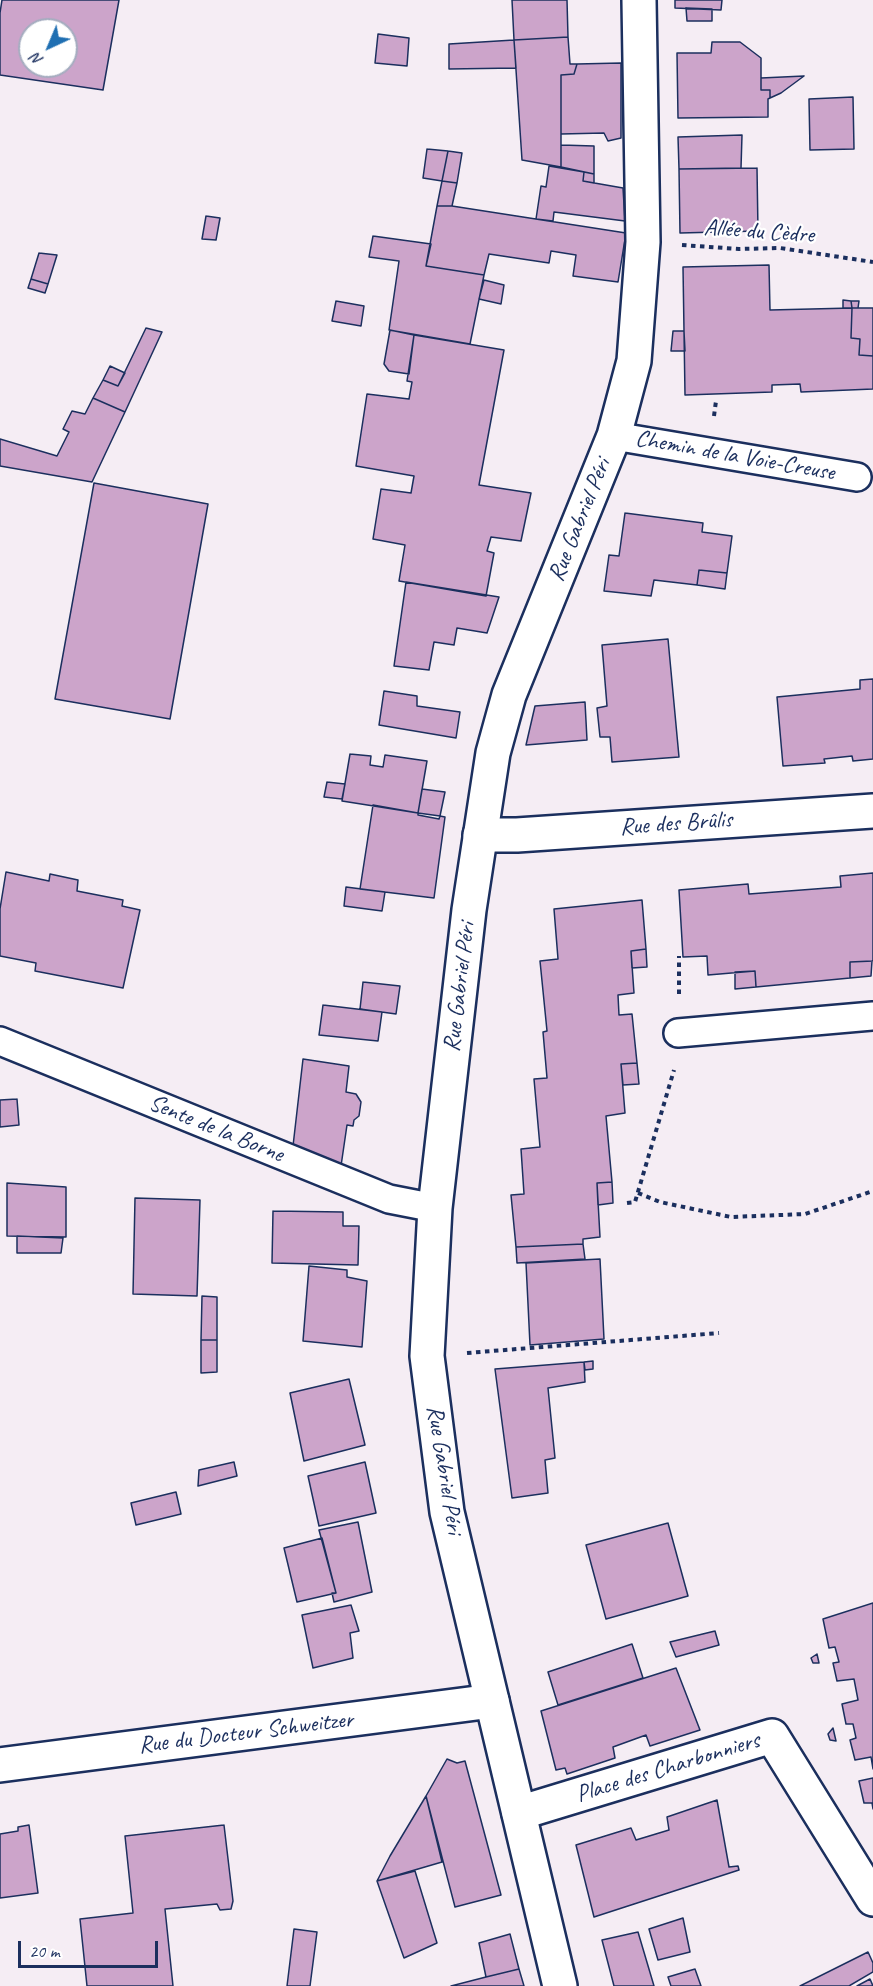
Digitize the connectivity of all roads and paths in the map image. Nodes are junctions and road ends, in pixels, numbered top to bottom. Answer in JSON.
{"nodes":[{"id":1,"x":639,"y":0,"type":"edge"},
{"id":2,"x":643,"y":242,"type":"junction"},
{"id":3,"x":873,"y":262,"type":"edge"},
{"id":4,"x":614,"y":436,"type":"junction"},
{"id":5,"x":857,"y":477,"type":"dead end"},
{"id":6,"x":873,"y":811,"type":"edge"},
{"id":7,"x":480,"y":835,"type":"junction"},
{"id":8,"x":679,"y":956,"type":"dead end"},
{"id":9,"x":873,"y":1016,"type":"edge"},
{"id":10,"x":678,"y":1033,"type":"junction"},
{"id":11,"x":0,"y":1041,"type":"edge"},
{"id":12,"x":873,"y":1191,"type":"edge"},
{"id":13,"x":638,"y":1193,"type":"junction"},
{"id":14,"x":627,"y":1203,"type":"dead end"},
{"id":15,"x":435,"y":1208,"type":"junction"},
{"id":16,"x":719,"y":1332,"type":"dead end"},
{"id":17,"x":427,"y":1356,"type":"junction"},
{"id":18,"x":492,"y":1701,"type":"junction"},
{"id":19,"x":0,"y":1765,"type":"edge"},
{"id":20,"x":519,"y":1813,"type":"junction"},
{"id":21,"x":873,"y":1899,"type":"edge"},
{"id":22,"x":561,"y":1985,"type":"edge"}],
"edges":[{"from":1,"to":2,"type":"street","name":"Rue Gabriel Péri"},
{"from":2,"to":3,"type":"path","name":"Allée du Cèdre"},
{"from":2,"to":4,"type":"street","name":"Rue Gabriel Péri"},
{"from":4,"to":5,"type":"lane","name":"Chemin de la Voie-Creuse"},
{"from":4,"to":7,"type":"street","name":"Rue Gabriel Péri"},
{"from":6,"to":7,"type":"street","name":"Rue des Brûlis"},
{"from":7,"to":15,"type":"street","name":"Rue Gabriel Péri"},
{"from":8,"to":10,"type":"path"},
{"from":9,"to":10,"type":"lane"},
{"from":10,"to":13,"type":"path"},
{"from":11,"to":15,"type":"lane","name":"Sente de la Borne"},
{"from":12,"to":13,"type":"path"},
{"from":13,"to":14,"type":"path"},
{"from":15,"to":17,"type":"street","name":"Rue Gabriel Péri"},
{"from":16,"to":17,"type":"path"},
{"from":17,"to":18,"type":"street","name":"Rue Gabriel Péri"},
{"from":18,"to":19,"type":"street","name":"Rue du Docteur Schweitzer"},
{"from":18,"to":20,"type":"street","name":"Rue Gabriel Péri"},
{"from":20,"to":21,"type":"street","name":"Place des Charbonniers"},
{"from":20,"to":22,"type":"street","name":"Rue Gabriel Péri"}]}
